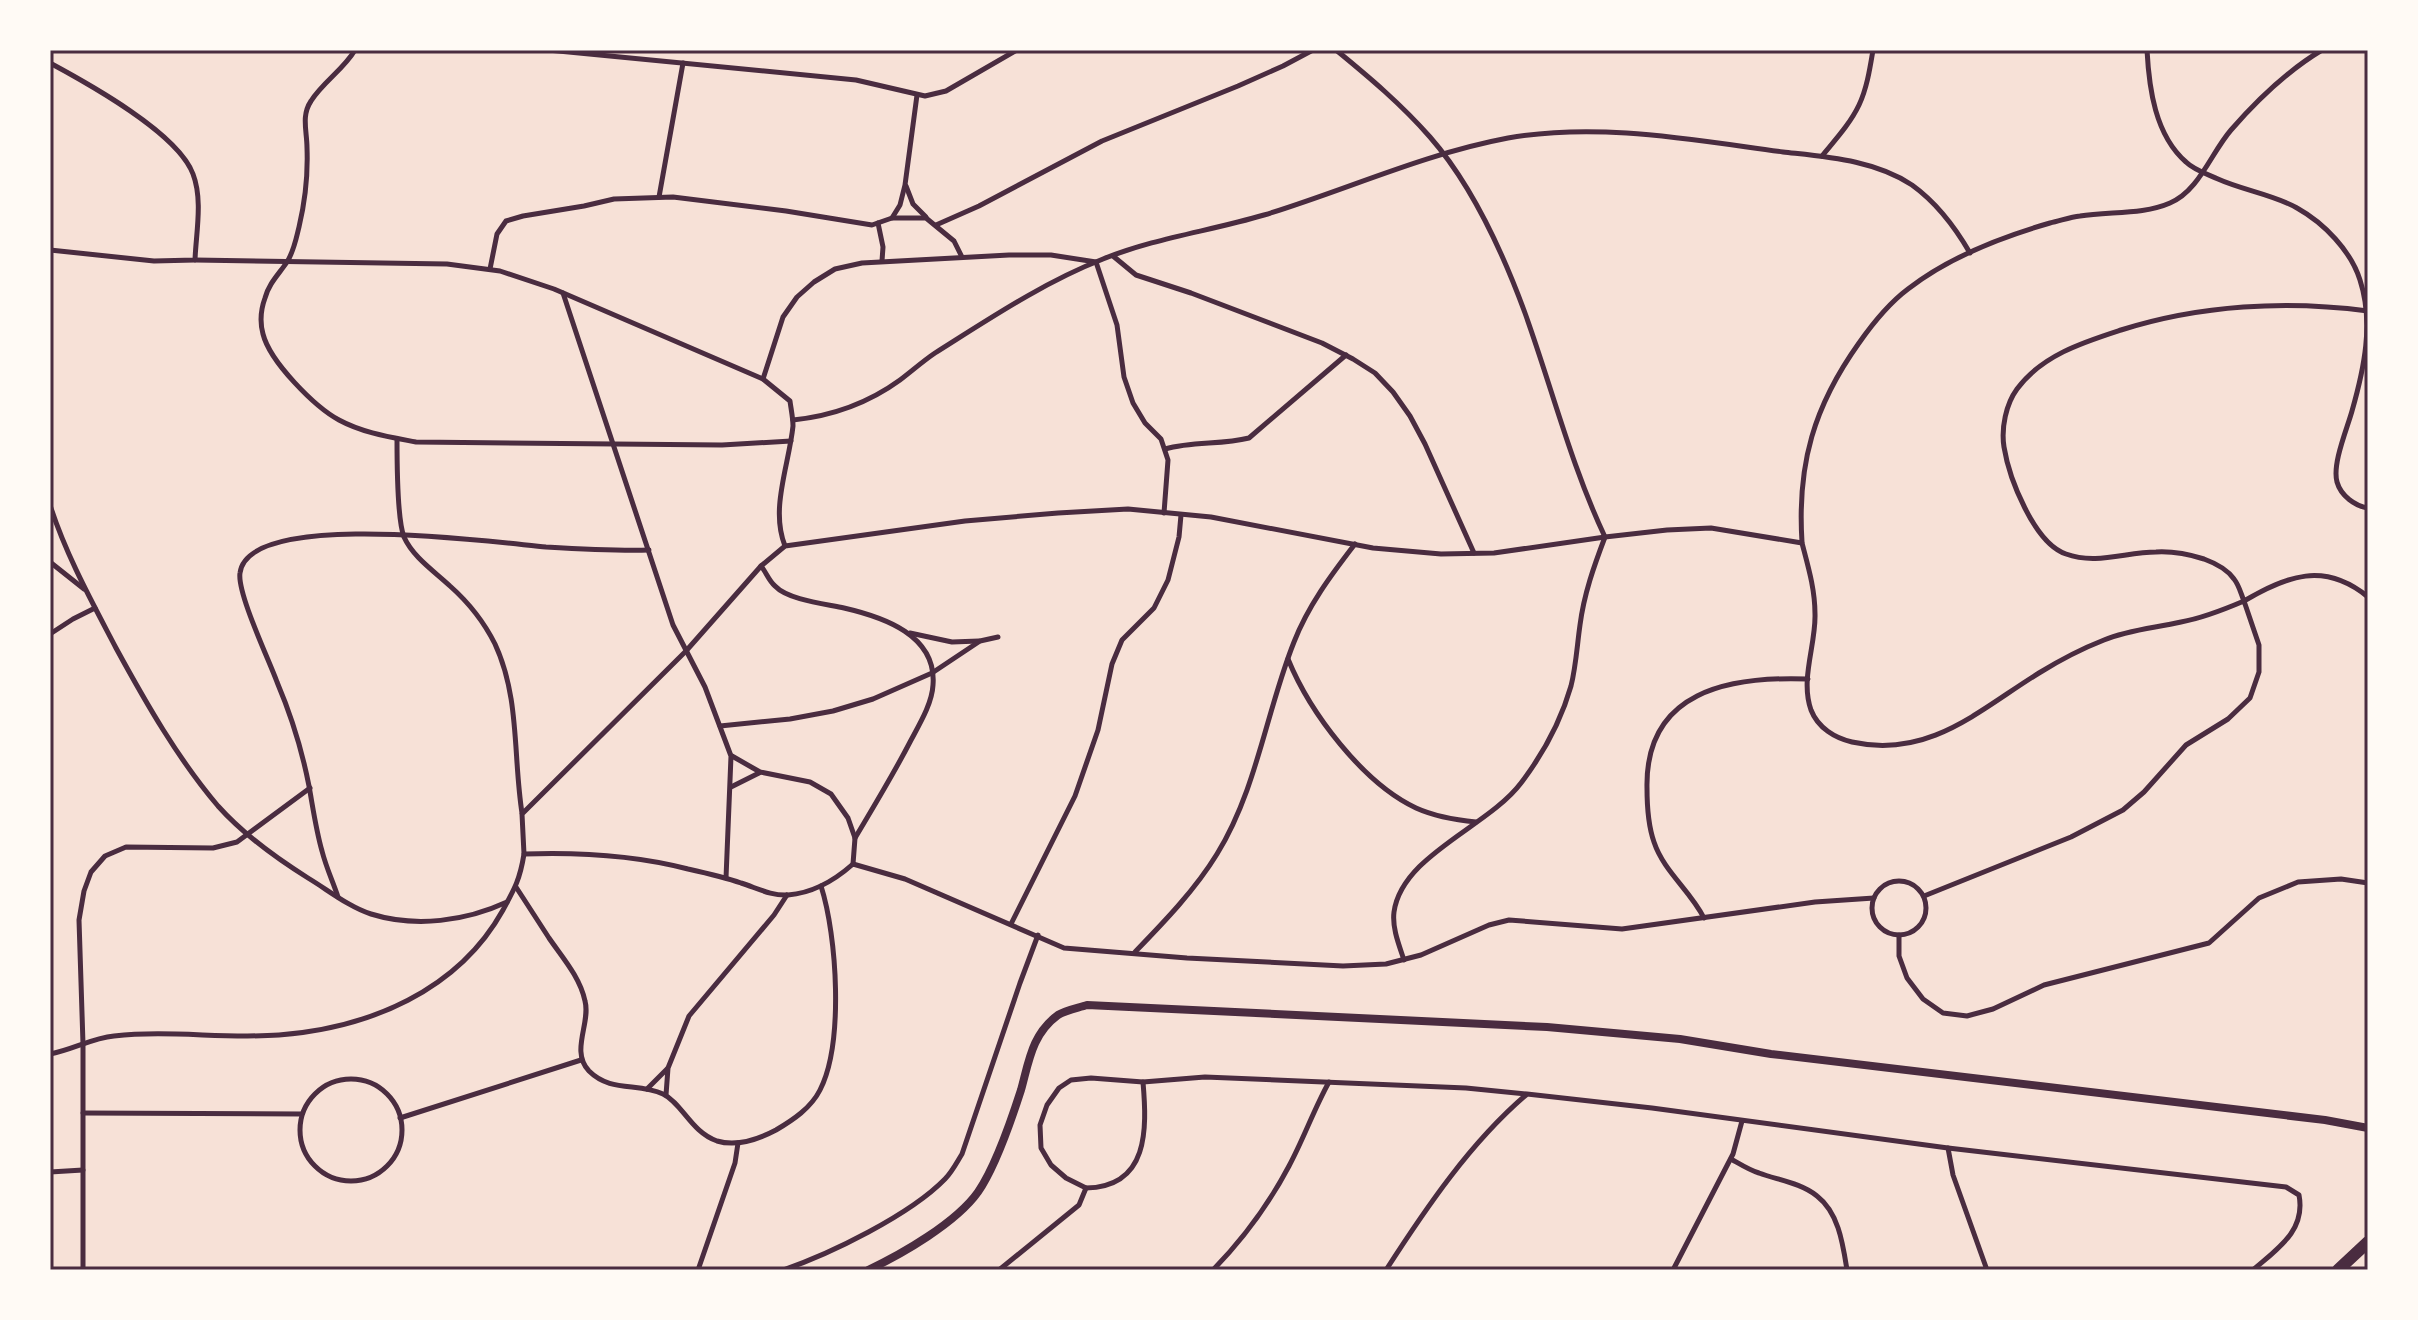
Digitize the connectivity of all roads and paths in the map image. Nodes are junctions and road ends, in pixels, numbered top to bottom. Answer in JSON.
{"nodes":[{"id":1,"x":355,"y":50,"type":"edge"},
{"id":2,"x":548,"y":50,"type":"edge"},
{"id":3,"x":1017,"y":50,"type":"edge"},
{"id":4,"x":1313,"y":50,"type":"edge"},
{"id":5,"x":1336,"y":50,"type":"edge"},
{"id":6,"x":1873,"y":50,"type":"edge"},
{"id":7,"x":2147,"y":50,"type":"edge"},
{"id":8,"x":2322,"y":50,"type":"edge"},
{"id":9,"x":50,"y":63,"type":"edge"},
{"id":10,"x":683,"y":63,"type":"junction"},
{"id":11,"x":917,"y":95,"type":"junction"},
{"id":12,"x":1442,"y":153,"type":"junction"},
{"id":13,"x":1822,"y":156,"type":"junction"},
{"id":14,"x":2202,"y":172,"type":"junction"},
{"id":15,"x":905,"y":185,"type":"junction"},
{"id":16,"x":659,"y":197,"type":"junction"},
{"id":17,"x":892,"y":218,"type":"junction"},
{"id":18,"x":926,"y":218,"type":"junction"},
{"id":19,"x":878,"y":223,"type":"junction"},
{"id":20,"x":936,"y":225,"type":"junction"},
{"id":21,"x":50,"y":250,"type":"edge"},
{"id":22,"x":1970,"y":253,"type":"junction"},
{"id":23,"x":1113,"y":256,"type":"junction"},
{"id":24,"x":962,"y":257,"type":"junction"},
{"id":25,"x":195,"y":260,"type":"junction"},
{"id":26,"x":288,"y":260,"type":"junction"},
{"id":27,"x":882,"y":261,"type":"junction"},
{"id":28,"x":1096,"y":262,"type":"junction"},
{"id":29,"x":490,"y":269,"type":"junction"},
{"id":30,"x":563,"y":292,"type":"junction"},
{"id":31,"x":2367,"y":311,"type":"edge"},
{"id":32,"x":1346,"y":355,"type":"junction"},
{"id":33,"x":763,"y":379,"type":"junction"},
{"id":34,"x":793,"y":420,"type":"junction"},
{"id":35,"x":397,"y":439,"type":"junction"},
{"id":36,"x":791,"y":441,"type":"junction"},
{"id":37,"x":612,"y":444,"type":"junction"},
{"id":38,"x":1165,"y":449,"type":"junction"},
{"id":39,"x":50,"y":505,"type":"edge"},
{"id":40,"x":2368,"y":508,"type":"edge"},
{"id":41,"x":1164,"y":513,"type":"junction"},
{"id":42,"x":1181,"y":515,"type":"junction"},
{"id":43,"x":403,"y":534,"type":"junction"},
{"id":44,"x":1605,"y":537,"type":"junction"},
{"id":45,"x":1802,"y":543,"type":"junction"},
{"id":46,"x":1355,"y":544,"type":"junction"},
{"id":47,"x":785,"y":546,"type":"junction"},
{"id":48,"x":649,"y":550,"type":"junction"},
{"id":49,"x":1474,"y":553,"type":"junction"},
{"id":50,"x":50,"y":562,"type":"edge"},
{"id":51,"x":761,"y":566,"type":"junction"},
{"id":52,"x":87,"y":592,"type":"junction"},
{"id":53,"x":2368,"y":597,"type":"edge"},
{"id":54,"x":2244,"y":601,"type":"junction"},
{"id":55,"x":95,"y":608,"type":"junction"},
{"id":56,"x":908,"y":632,"type":"junction"},
{"id":57,"x":50,"y":634,"type":"edge"},
{"id":58,"x":998,"y":637,"type":"dead end"},
{"id":59,"x":980,"y":641,"type":"junction"},
{"id":60,"x":686,"y":651,"type":"junction"},
{"id":61,"x":1288,"y":658,"type":"junction"},
{"id":62,"x":932,"y":673,"type":"junction"},
{"id":63,"x":1808,"y":679,"type":"junction"},
{"id":64,"x":720,"y":726,"type":"junction"},
{"id":65,"x":731,"y":756,"type":"junction"},
{"id":66,"x":760,"y":772,"type":"junction"},
{"id":67,"x":731,"y":787,"type":"junction"},
{"id":68,"x":310,"y":788,"type":"junction"},
{"id":69,"x":522,"y":814,"type":"junction"},
{"id":70,"x":1477,"y":822,"type":"junction"},
{"id":71,"x":248,"y":835,"type":"junction"},
{"id":72,"x":855,"y":838,"type":"junction"},
{"id":73,"x":524,"y":854,"type":"junction"},
{"id":74,"x":853,"y":864,"type":"junction"},
{"id":75,"x":726,"y":878,"type":"junction"},
{"id":76,"x":2368,"y":883,"type":"edge"},
{"id":77,"x":821,"y":886,"type":"junction"},
{"id":78,"x":516,"y":887,"type":"junction"},
{"id":79,"x":787,"y":895,"type":"junction"},
{"id":80,"x":1924,"y":896,"type":"junction"},
{"id":81,"x":338,"y":897,"type":"junction"},
{"id":82,"x":1874,"y":898,"type":"junction"},
{"id":83,"x":507,"y":902,"type":"junction"},
{"id":84,"x":1704,"y":918,"type":"junction"},
{"id":85,"x":1011,"y":924,"type":"junction"},
{"id":86,"x":1038,"y":935,"type":"junction"},
{"id":87,"x":1899,"y":935,"type":"junction"},
{"id":88,"x":1135,"y":952,"type":"junction"},
{"id":89,"x":1404,"y":960,"type":"junction"},
{"id":90,"x":83,"y":1044,"type":"junction"},
{"id":91,"x":50,"y":1054,"type":"edge"},
{"id":92,"x":581,"y":1060,"type":"junction"},
{"id":93,"x":668,"y":1068,"type":"junction"},
{"id":94,"x":1143,"y":1082,"type":"junction"},
{"id":95,"x":1329,"y":1082,"type":"junction"},
{"id":96,"x":647,"y":1089,"type":"junction"},
{"id":97,"x":1527,"y":1094,"type":"junction"},
{"id":98,"x":666,"y":1095,"type":"junction"},
{"id":99,"x":83,"y":1113,"type":"junction"},
{"id":100,"x":302,"y":1114,"type":"junction"},
{"id":101,"x":400,"y":1118,"type":"junction"},
{"id":102,"x":1742,"y":1121,"type":"junction"},
{"id":103,"x":2368,"y":1128,"type":"edge"},
{"id":104,"x":738,"y":1143,"type":"junction"},
{"id":105,"x":1948,"y":1148,"type":"junction"},
{"id":106,"x":1731,"y":1159,"type":"junction"},
{"id":107,"x":83,"y":1170,"type":"junction"},
{"id":108,"x":50,"y":1172,"type":"edge"},
{"id":109,"x":1086,"y":1188,"type":"junction"},
{"id":110,"x":2368,"y":1242,"type":"edge"},
{"id":111,"x":83,"y":1270,"type":"edge"},
{"id":112,"x":698,"y":1270,"type":"edge"},
{"id":113,"x":783,"y":1270,"type":"edge"},
{"id":114,"x":868,"y":1270,"type":"edge"},
{"id":115,"x":999,"y":1270,"type":"edge"},
{"id":116,"x":1213,"y":1270,"type":"edge"},
{"id":117,"x":1386,"y":1270,"type":"edge"},
{"id":118,"x":1673,"y":1270,"type":"edge"},
{"id":119,"x":1847,"y":1270,"type":"edge"},
{"id":120,"x":1987,"y":1270,"type":"edge"},
{"id":121,"x":2253,"y":1270,"type":"edge"},
{"id":122,"x":2338,"y":1270,"type":"edge"}],
"edges":[{"from":1,"to":26,"type":"lane"},
{"from":2,"to":10,"type":"lane"},
{"from":3,"to":11,"type":"lane"},
{"from":4,"to":20,"type":"lane"},
{"from":5,"to":12,"type":"lane"},
{"from":6,"to":13,"type":"lane"},
{"from":7,"to":14,"type":"lane"},
{"from":8,"to":14,"type":"lane"},
{"from":9,"to":25,"type":"lane"},
{"from":10,"to":11,"type":"lane"},
{"from":10,"to":16,"type":"lane"},
{"from":11,"to":15,"type":"lane"},
{"from":12,"to":13,"type":"lane"},
{"from":12,"to":23,"type":"lane"},
{"from":12,"to":44,"type":"lane"},
{"from":13,"to":22,"type":"lane"},
{"from":14,"to":22,"type":"lane"},
{"from":14,"to":31,"type":"lane"},
{"from":15,"to":17,"type":"lane"},
{"from":15,"to":18,"type":"lane"},
{"from":16,"to":19,"type":"lane"},
{"from":16,"to":29,"type":"lane"},
{"from":17,"to":18,"type":"lane"},
{"from":17,"to":19,"type":"lane"},
{"from":18,"to":20,"type":"lane"},
{"from":19,"to":27,"type":"lane"},
{"from":20,"to":24,"type":"lane"},
{"from":21,"to":25,"type":"lane"},
{"from":22,"to":45,"type":"lane"},
{"from":23,"to":28,"type":"lane"},
{"from":23,"to":32,"type":"lane"},
{"from":24,"to":27,"type":"lane"},
{"from":24,"to":28,"type":"lane"},
{"from":25,"to":26,"type":"lane"},
{"from":26,"to":29,"type":"lane"},
{"from":26,"to":35,"type":"lane"},
{"from":27,"to":33,"type":"lane"},
{"from":28,"to":34,"type":"lane"},
{"from":28,"to":38,"type":"lane"},
{"from":29,"to":30,"type":"lane"},
{"from":30,"to":33,"type":"lane"},
{"from":30,"to":37,"type":"lane"},
{"from":31,"to":40,"type":"lane"},
{"from":31,"to":54,"type":"lane"},
{"from":32,"to":38,"type":"lane"},
{"from":32,"to":49,"type":"lane"},
{"from":33,"to":34,"type":"lane"},
{"from":34,"to":36,"type":"lane"},
{"from":35,"to":37,"type":"lane"},
{"from":35,"to":43,"type":"lane"},
{"from":36,"to":37,"type":"lane"},
{"from":36,"to":47,"type":"lane"},
{"from":37,"to":48,"type":"lane"},
{"from":38,"to":41,"type":"lane"},
{"from":39,"to":52,"type":"lane"},
{"from":41,"to":42,"type":"lane"},
{"from":41,"to":47,"type":"lane"},
{"from":42,"to":46,"type":"lane"},
{"from":42,"to":85,"type":"lane"},
{"from":43,"to":48,"type":"lane"},
{"from":43,"to":68,"type":"lane"},
{"from":43,"to":69,"type":"lane"},
{"from":44,"to":45,"type":"lane"},
{"from":44,"to":49,"type":"lane"},
{"from":44,"to":70,"type":"lane"},
{"from":45,"to":63,"type":"lane"},
{"from":46,"to":49,"type":"lane"},
{"from":46,"to":61,"type":"lane"},
{"from":47,"to":51,"type":"lane"},
{"from":48,"to":60,"type":"lane"},
{"from":50,"to":52,"type":"lane"},
{"from":51,"to":56,"type":"lane"},
{"from":51,"to":60,"type":"lane"},
{"from":52,"to":55,"type":"lane"},
{"from":53,"to":54,"type":"lane"},
{"from":54,"to":63,"type":"lane"},
{"from":54,"to":80,"type":"lane"},
{"from":55,"to":57,"type":"lane"},
{"from":55,"to":71,"type":"lane"},
{"from":56,"to":59,"type":"lane"},
{"from":56,"to":62,"type":"lane"},
{"from":58,"to":59,"type":"lane"},
{"from":59,"to":62,"type":"lane"},
{"from":60,"to":64,"type":"lane"},
{"from":60,"to":69,"type":"lane"},
{"from":61,"to":70,"type":"lane"},
{"from":61,"to":88,"type":"lane"},
{"from":62,"to":64,"type":"lane"},
{"from":62,"to":72,"type":"lane"},
{"from":63,"to":84,"type":"lane"},
{"from":64,"to":65,"type":"lane"},
{"from":65,"to":66,"type":"lane"},
{"from":65,"to":67,"type":"lane"},
{"from":66,"to":67,"type":"lane"},
{"from":66,"to":72,"type":"lane"},
{"from":67,"to":75,"type":"lane"},
{"from":68,"to":71,"type":"lane"},
{"from":68,"to":81,"type":"lane"},
{"from":69,"to":73,"type":"lane"},
{"from":70,"to":89,"type":"lane"},
{"from":71,"to":81,"type":"lane"},
{"from":71,"to":90,"type":"lane"},
{"from":72,"to":74,"type":"lane"},
{"from":73,"to":75,"type":"lane"},
{"from":73,"to":78,"type":"lane"},
{"from":74,"to":77,"type":"lane"},
{"from":74,"to":85,"type":"lane"},
{"from":75,"to":79,"type":"lane"},
{"from":76,"to":87,"type":"lane"},
{"from":77,"to":79,"type":"lane"},
{"from":77,"to":104,"type":"lane"},
{"from":78,"to":83,"type":"lane"},
{"from":78,"to":92,"type":"lane"},
{"from":79,"to":93,"type":"lane"},
{"from":80,"to":82,"type":"lane"},
{"from":80,"to":87,"type":"lane"},
{"from":81,"to":83,"type":"lane"},
{"from":82,"to":84,"type":"lane"},
{"from":82,"to":87,"type":"lane"},
{"from":83,"to":90,"type":"lane"},
{"from":84,"to":89,"type":"lane"},
{"from":85,"to":86,"type":"lane"},
{"from":86,"to":88,"type":"lane"},
{"from":86,"to":113,"type":"lane"},
{"from":88,"to":89,"type":"lane"},
{"from":90,"to":91,"type":"lane"},
{"from":90,"to":99,"type":"lane"},
{"from":92,"to":96,"type":"lane"},
{"from":92,"to":101,"type":"lane"},
{"from":93,"to":96,"type":"lane"},
{"from":93,"to":98,"type":"lane"},
{"from":94,"to":95,"type":"lane"},
{"from":94,"to":109,"type":"lane"},
{"from":94,"to":109,"type":"lane"},
{"from":95,"to":97,"type":"lane"},
{"from":95,"to":116,"type":"lane"},
{"from":96,"to":98,"type":"lane"},
{"from":97,"to":102,"type":"lane"},
{"from":97,"to":117,"type":"lane"},
{"from":98,"to":104,"type":"lane"},
{"from":99,"to":100,"type":"lane"},
{"from":99,"to":107,"type":"lane"},
{"from":100,"to":101,"type":"lane"},
{"from":100,"to":101,"type":"lane"},
{"from":102,"to":105,"type":"lane"},
{"from":102,"to":106,"type":"lane"},
{"from":103,"to":114,"type":"street"},
{"from":104,"to":112,"type":"lane"},
{"from":105,"to":120,"type":"lane"},
{"from":105,"to":121,"type":"lane"},
{"from":106,"to":118,"type":"lane"},
{"from":106,"to":119,"type":"lane"},
{"from":107,"to":108,"type":"lane"},
{"from":107,"to":111,"type":"lane"},
{"from":109,"to":115,"type":"lane"},
{"from":110,"to":122,"type":"street"}]}
